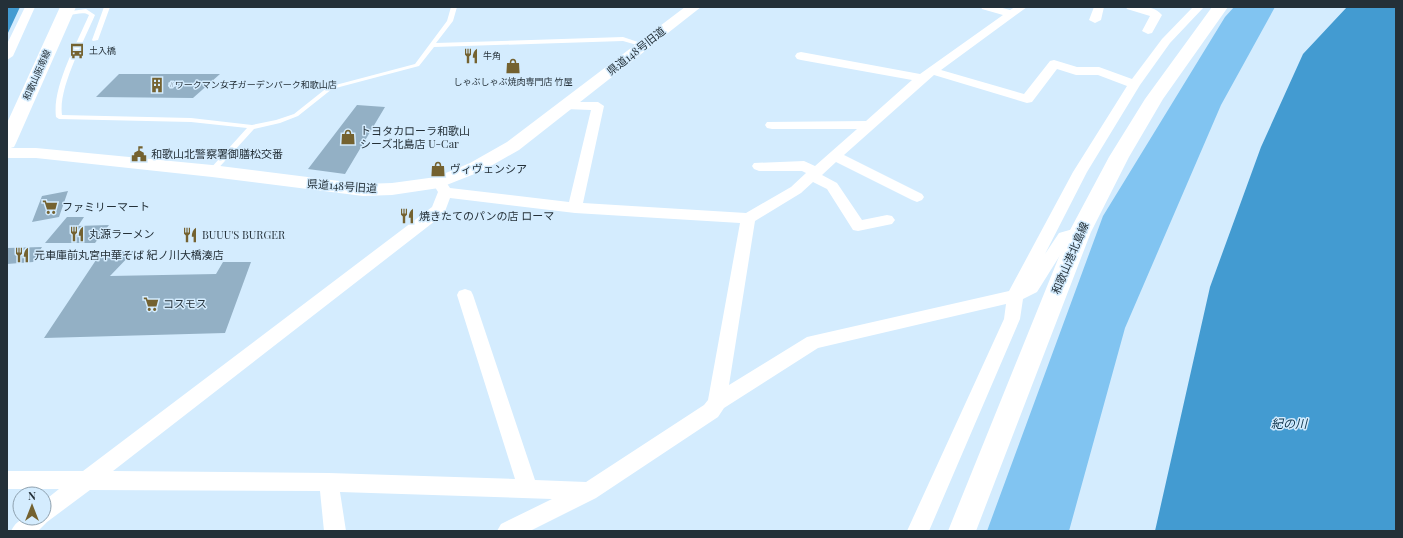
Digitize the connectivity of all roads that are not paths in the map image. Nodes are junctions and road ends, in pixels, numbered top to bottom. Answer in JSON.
{"nodes":[{"id":1,"x":30,"y":7,"type":"edge"},
{"id":2,"x":107,"y":7,"type":"edge"},
{"id":3,"x":454,"y":7,"type":"edge"},
{"id":4,"x":694,"y":7,"type":"edge"},
{"id":5,"x":986,"y":7,"type":"edge"},
{"id":6,"x":1099,"y":7,"type":"edge"},
{"id":7,"x":1131,"y":7,"type":"edge"},
{"id":8,"x":1199,"y":7,"type":"edge"},
{"id":9,"x":1220,"y":7,"type":"edge"},
{"id":10,"x":67,"y":10,"type":"edge"},
{"id":11,"x":1017,"y":10,"type":"edge"},
{"id":12,"x":1095,"y":20,"type":"dead end"},
{"id":13,"x":1148,"y":31,"type":"dead end"},
{"id":14,"x":95,"y":40,"type":"dead end"},
{"id":15,"x":433,"y":45,"type":"junction"},
{"id":16,"x":644,"y":45,"type":"junction"},
{"id":17,"x":7,"y":56,"type":"edge"},
{"id":18,"x":801,"y":56,"type":"dead end"},
{"id":19,"x":927,"y":74,"type":"junction"},
{"id":20,"x":1134,"y":84,"type":"junction"},
{"id":21,"x":565,"y":105,"type":"junction"},
{"id":22,"x":772,"y":125,"type":"dead end"},
{"id":23,"x":869,"y":125,"type":"junction"},
{"id":24,"x":252,"y":127,"type":"junction"},
{"id":25,"x":7,"y":143,"type":"edge"},
{"id":26,"x":7,"y":152,"type":"edge"},
{"id":27,"x":834,"y":156,"type":"junction"},
{"id":28,"x":759,"y":166,"type":"dead end"},
{"id":29,"x":212,"y":171,"type":"junction"},
{"id":30,"x":814,"y":174,"type":"junction"},
{"id":31,"x":442,"y":187,"type":"junction"},
{"id":32,"x":917,"y":197,"type":"dead end"},
{"id":33,"x":576,"y":208,"type":"junction"},
{"id":34,"x":748,"y":218,"type":"junction"},
{"id":35,"x":887,"y":220,"type":"dead end"},
{"id":36,"x":1080,"y":232,"type":"junction"},
{"id":37,"x":465,"y":295,"type":"dead end"},
{"id":38,"x":1015,"y":296,"type":"junction"},
{"id":39,"x":717,"y":402,"type":"junction"},
{"id":40,"x":7,"y":480,"type":"edge"},
{"id":41,"x":85,"y":480,"type":"junction"},
{"id":42,"x":329,"y":482,"type":"junction"},
{"id":43,"x":528,"y":488,"type":"junction"},
{"id":44,"x":589,"y":491,"type":"junction"},
{"id":45,"x":52,"y":507,"type":"edge"},
{"id":46,"x":335,"y":531,"type":"edge"},
{"id":47,"x":508,"y":531,"type":"edge"},
{"id":48,"x":918,"y":531,"type":"edge"},
{"id":49,"x":962,"y":531,"type":"edge"}],
"edges":[{"from":1,"to":17,"type":"street"},
{"from":2,"to":14,"type":"lane"},
{"from":3,"to":15,"type":"lane"},
{"from":4,"to":16,"type":"street","name":"県道148号旧道"},
{"from":5,"to":11,"type":"street"},
{"from":6,"to":12,"type":"street"},
{"from":7,"to":13,"type":"street"},
{"from":8,"to":20,"type":"street"},
{"from":9,"to":36,"type":"main road","name":"和歌山港北島線"},
{"from":10,"to":24,"type":"lane"},
{"from":10,"to":25,"type":"main road","name":"和歌山阪南線"},
{"from":11,"to":19,"type":"street"},
{"from":15,"to":16,"type":"lane"},
{"from":15,"to":24,"type":"lane"},
{"from":16,"to":21,"type":"street","name":"県道148号旧道"},
{"from":18,"to":19,"type":"street"},
{"from":19,"to":20,"type":"street"},
{"from":19,"to":23,"type":"street"},
{"from":20,"to":38,"type":"street"},
{"from":21,"to":31,"type":"street","name":"県道148号旧道"},
{"from":21,"to":33,"type":"street"},
{"from":22,"to":23,"type":"street"},
{"from":23,"to":27,"type":"street"},
{"from":24,"to":29,"type":"lane"},
{"from":26,"to":29,"type":"street","name":"県道148号旧道"},
{"from":27,"to":30,"type":"street"},
{"from":27,"to":32,"type":"street"},
{"from":28,"to":30,"type":"street"},
{"from":29,"to":31,"type":"street","name":"県道148号旧道"},
{"from":30,"to":34,"type":"street"},
{"from":30,"to":35,"type":"street"},
{"from":31,"to":33,"type":"street"},
{"from":31,"to":41,"type":"street"},
{"from":33,"to":34,"type":"street"},
{"from":34,"to":39,"type":"street"},
{"from":36,"to":38,"type":"street"},
{"from":36,"to":49,"type":"main road","name":"和歌山港北島線"},
{"from":37,"to":43,"type":"street"},
{"from":38,"to":39,"type":"street"},
{"from":38,"to":48,"type":"street"},
{"from":39,"to":44,"type":"street"},
{"from":40,"to":41,"type":"street"},
{"from":41,"to":42,"type":"street"},
{"from":41,"to":45,"type":"street"},
{"from":42,"to":43,"type":"street"},
{"from":42,"to":46,"type":"street"},
{"from":43,"to":44,"type":"street"},
{"from":44,"to":47,"type":"street"}]}
